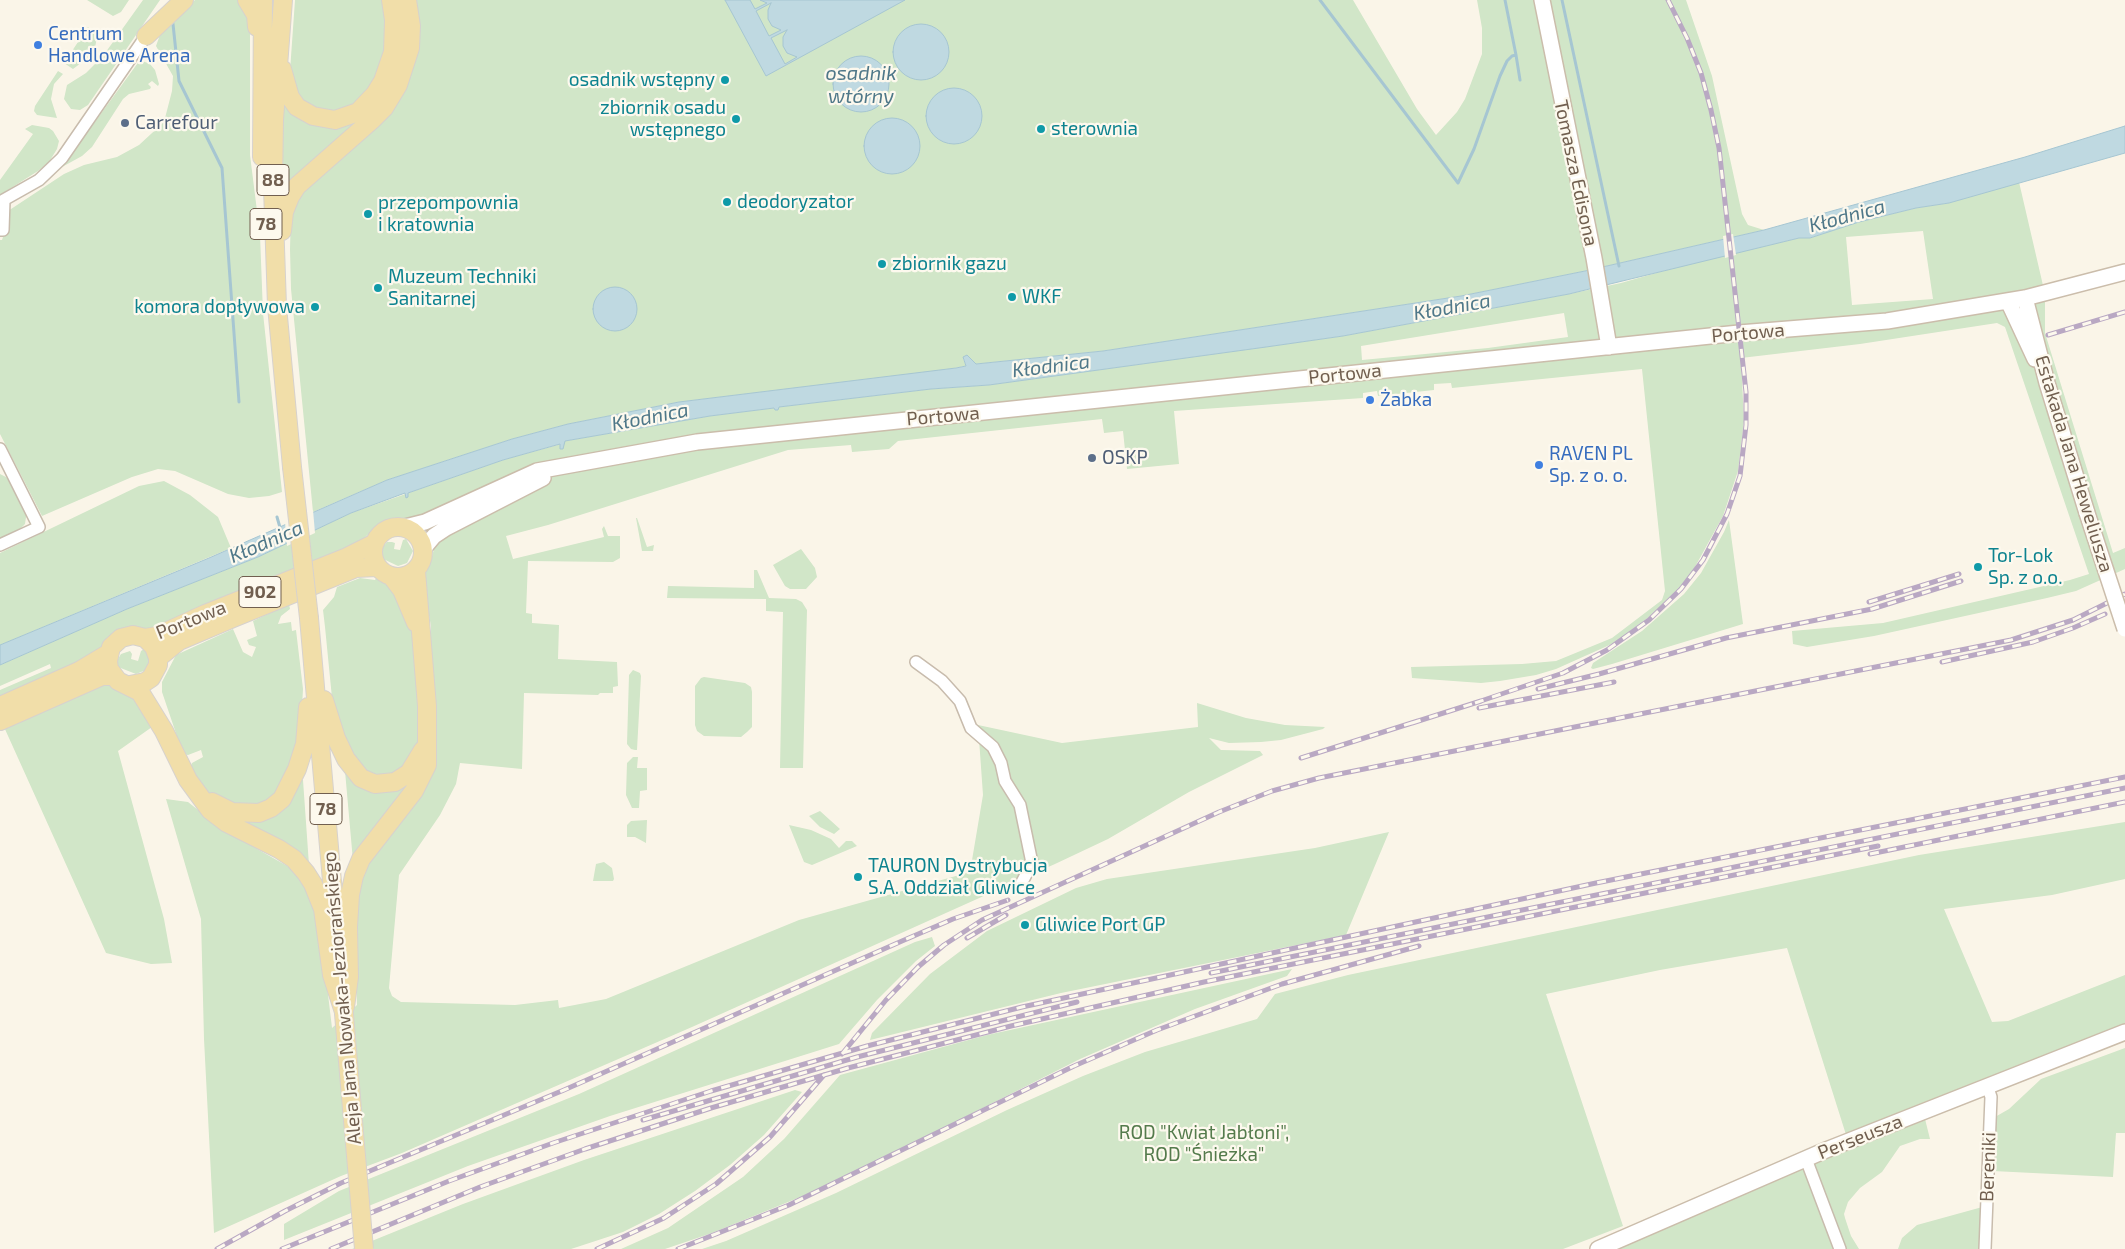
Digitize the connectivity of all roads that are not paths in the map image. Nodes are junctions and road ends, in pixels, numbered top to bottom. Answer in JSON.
{"nodes":[{"id":1,"x":168,"y":0,"type":"edge"},
{"id":2,"x":184,"y":0,"type":"edge"},
{"id":3,"x":247,"y":0,"type":"edge"},
{"id":4,"x":263,"y":0,"type":"edge"},
{"id":5,"x":283,"y":0,"type":"edge"},
{"id":6,"x":391,"y":0,"type":"edge"},
{"id":7,"x":407,"y":0,"type":"edge"},
{"id":8,"x":1542,"y":0,"type":"edge"},
{"id":9,"x":146,"y":36,"type":"junction"},
{"id":10,"x":278,"y":54,"type":"junction"},
{"id":11,"x":261,"y":81,"type":"junction"},
{"id":12,"x":2,"y":201,"type":"edge"},
{"id":13,"x":0,"y":230,"type":"edge"},
{"id":14,"x":2125,"y":272,"type":"edge"},
{"id":15,"x":2045,"y":294,"type":"junction"},
{"id":16,"x":2025,"y":298,"type":"junction"},
{"id":17,"x":2008,"y":301,"type":"junction"},
{"id":18,"x":277,"y":306,"type":"junction"},
{"id":19,"x":2033,"y":327,"type":"junction"},
{"id":20,"x":1609,"y":347,"type":"junction"},
{"id":21,"x":2047,"y":383,"type":"junction"},
{"id":22,"x":0,"y":449,"type":"edge"},
{"id":23,"x":564,"y":466,"type":"junction"},
{"id":24,"x":405,"y":528,"type":"junction"},
{"id":25,"x":375,"y":542,"type":"junction"},
{"id":26,"x":0,"y":545,"type":"edge"},
{"id":27,"x":424,"y":548,"type":"junction"},
{"id":28,"x":377,"y":567,"type":"junction"},
{"id":29,"x":416,"y":571,"type":"junction"},
{"id":30,"x":392,"y":577,"type":"junction"},
{"id":31,"x":309,"y":625,"type":"junction"},
{"id":32,"x":2125,"y":629,"type":"edge"},
{"id":33,"x":145,"y":638,"type":"junction"},
{"id":34,"x":422,"y":639,"type":"junction"},
{"id":35,"x":109,"y":653,"type":"junction"},
{"id":36,"x":158,"y":658,"type":"junction"},
{"id":37,"x":916,"y":662,"type":"dead end"},
{"id":38,"x":114,"y":676,"type":"junction"},
{"id":39,"x":151,"y":678,"type":"junction"},
{"id":40,"x":130,"y":685,"type":"junction"},
{"id":41,"x":0,"y":706,"type":"edge"},
{"id":42,"x":0,"y":721,"type":"edge"},
{"id":43,"x":164,"y":732,"type":"junction"},
{"id":44,"x":427,"y":738,"type":"junction"},
{"id":45,"x":199,"y":795,"type":"junction"},
{"id":46,"x":1020,"y":886,"type":"dead end"},
{"id":47,"x":344,"y":1012,"type":"junction"},
{"id":48,"x":2125,"y":1032,"type":"edge"},
{"id":49,"x":1987,"y":1085,"type":"junction"},
{"id":50,"x":1806,"y":1159,"type":"junction"},
{"id":51,"x":364,"y":1249,"type":"edge"},
{"id":52,"x":1598,"y":1249,"type":"edge"},
{"id":53,"x":1840,"y":1249,"type":"edge"},
{"id":54,"x":1985,"y":1249,"type":"edge"}],
"edges":[{"from":1,"to":9,"type":"main road"},
{"from":2,"to":9,"type":"main road"},
{"from":3,"to":11,"type":"main road"},
{"from":4,"to":11,"type":"main road","number":"78"},
{"from":5,"to":10,"type":"main road","name":"Aleja Jana Nowaka-Jeziorańskiego","number":"88"},
{"from":6,"to":10,"type":"main road"},
{"from":7,"to":18,"type":"main road","number":"78"},
{"from":8,"to":20,"type":"street","name":"Tomasza Edisona"},
{"from":9,"to":12,"type":"street"},
{"from":10,"to":18,"type":"main road","name":"Aleja Jana Nowaka-Jeziorańskiego","number":"88"},
{"from":11,"to":18,"type":"main road","number":"78"},
{"from":12,"to":13,"type":"street"},
{"from":14,"to":15,"type":"street","name":"Portowa"},
{"from":15,"to":16,"type":"street","name":"Portowa"},
{"from":15,"to":19,"type":"street"},
{"from":16,"to":17,"type":"street","name":"Portowa"},
{"from":16,"to":19,"type":"street","name":"Estakada Jana Heweliusza"},
{"from":17,"to":20,"type":"street","name":"Portowa"},
{"from":17,"to":21,"type":"street"},
{"from":18,"to":31,"type":"main road","name":"Aleja Jana Nowaka-Jeziorańskiego","number":"78","bridge":true},
{"from":19,"to":21,"type":"street","name":"Estakada Jana Heweliusza"},
{"from":20,"to":23,"type":"street","name":"Portowa"},
{"from":21,"to":32,"type":"street","name":"Estakada Jana Heweliusza","bridge":true},
{"from":22,"to":26,"type":"street"},
{"from":23,"to":24,"type":"street","name":"Portowa"},
{"from":23,"to":27,"type":"street","name":"Portowa"},
{"from":24,"to":25,"type":"main road","number":"902"},
{"from":24,"to":27,"type":"main road"},
{"from":25,"to":28,"type":"main road"},
{"from":25,"to":33,"type":"main road","name":"Portowa","number":"902"},
{"from":27,"to":29,"type":"main road"},
{"from":28,"to":30,"type":"main road"},
{"from":28,"to":36,"type":"main road","name":"Portowa","number":"902"},
{"from":29,"to":30,"type":"main road"},
{"from":29,"to":34,"type":"main road"},
{"from":30,"to":34,"type":"main road"},
{"from":31,"to":44,"type":"main road"},
{"from":31,"to":45,"type":"main road"},
{"from":31,"to":47,"type":"main road","name":"Aleja Jana Nowaka-Jeziorańskiego","number":"78"},
{"from":33,"to":35,"type":"main road","number":"902"},
{"from":33,"to":36,"type":"main road"},
{"from":34,"to":44,"type":"main road"},
{"from":35,"to":38,"type":"main road"},
{"from":35,"to":41,"type":"main road","number":"902"},
{"from":36,"to":39,"type":"main road"},
{"from":37,"to":46,"type":"street"},
{"from":38,"to":40,"type":"main road"},
{"from":38,"to":42,"type":"main road"},
{"from":39,"to":40,"type":"main road"},
{"from":39,"to":43,"type":"main road"},
{"from":40,"to":43,"type":"main road"},
{"from":43,"to":45,"type":"main road"},
{"from":44,"to":47,"type":"main road"},
{"from":45,"to":47,"type":"main road"},
{"from":47,"to":51,"type":"main road","name":"Aleja Jana Nowaka-Jeziorańskiego","number":"78","bridge":true},
{"from":48,"to":49,"type":"street","name":"Perseusza"},
{"from":49,"to":50,"type":"street","name":"Perseusza"},
{"from":49,"to":54,"type":"street","name":"Bereniki"},
{"from":50,"to":52,"type":"street","name":"Perseusza"},
{"from":50,"to":53,"type":"street"}]}
